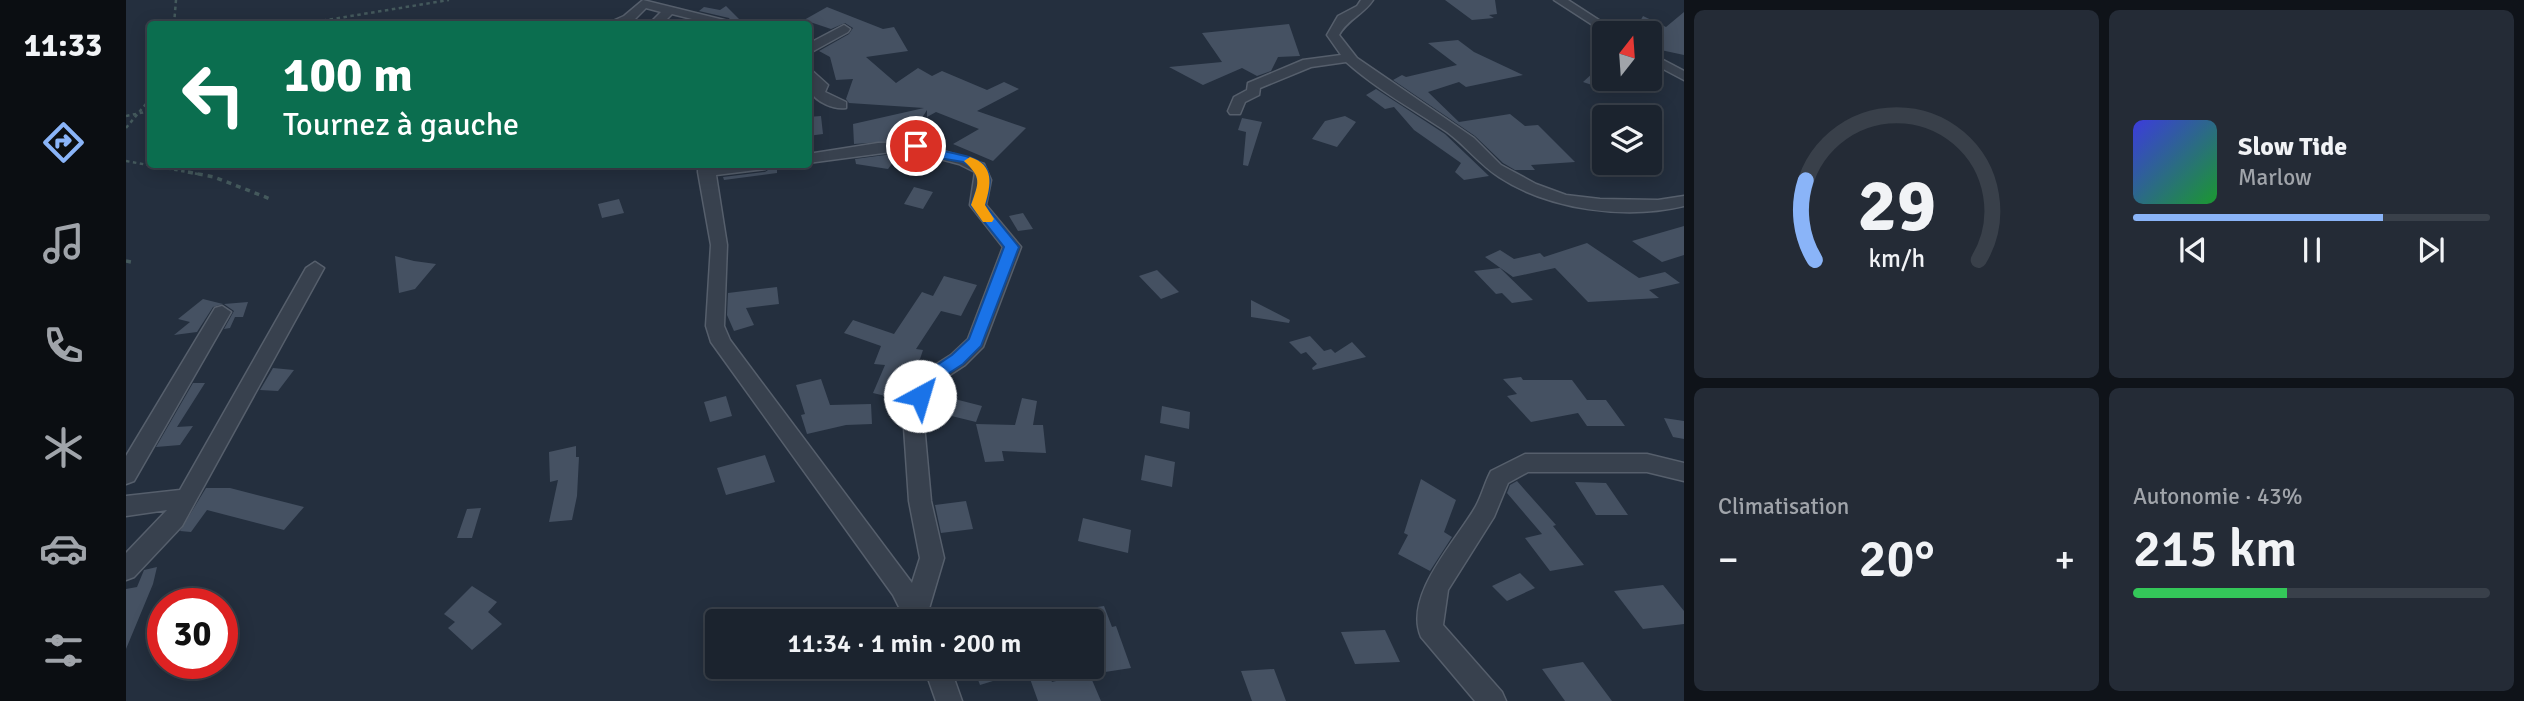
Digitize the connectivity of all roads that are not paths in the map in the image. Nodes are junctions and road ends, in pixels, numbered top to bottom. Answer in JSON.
{"nodes":[{"id":1,"x":1367,"y":0,"type":"edge"},
{"id":2,"x":1560,"y":0,"type":"edge"},
{"id":3,"x":670,"y":10,"type":"junction"},
{"id":4,"x":622,"y":21,"type":"edge"},
{"id":5,"x":658,"y":21,"type":"edge"},
{"id":6,"x":712,"y":21,"type":"edge"},
{"id":7,"x":1594,"y":21,"type":"edge"},
{"id":8,"x":844,"y":29,"type":"dead end"},
{"id":9,"x":812,"y":48,"type":"edge"},
{"id":10,"x":1349,"y":58,"type":"junction"},
{"id":11,"x":1662,"y":60,"type":"edge"},
{"id":12,"x":1684,"y":61,"type":"edge"},
{"id":13,"x":1662,"y":64,"type":"edge"},
{"id":14,"x":812,"y":75,"type":"edge"},
{"id":15,"x":1684,"y":76,"type":"edge"},
{"id":16,"x":841,"y":105,"type":"dead end"},
{"id":17,"x":1235,"y":111,"type":"dead end"},
{"id":18,"x":812,"y":159,"type":"edge"},
{"id":19,"x":706,"y":168,"type":"edge"},
{"id":20,"x":1684,"y":201,"type":"edge"},
{"id":21,"x":315,"y":268,"type":"dead end"},
{"id":22,"x":222,"y":312,"type":"dead end"},
{"id":23,"x":1684,"y":472,"type":"edge"},
{"id":24,"x":126,"y":475,"type":"edge"},
{"id":25,"x":184,"y":499,"type":"junction"},
{"id":26,"x":126,"y":506,"type":"edge"},
{"id":27,"x":126,"y":569,"type":"edge"},
{"id":28,"x":913,"y":609,"type":"edge"},
{"id":29,"x":919,"y":609,"type":"edge"},
{"id":30,"x":941,"y":679,"type":"edge"},
{"id":31,"x":949,"y":701,"type":"edge"},
{"id":32,"x":1493,"y":701,"type":"edge"}],
"edges":[{"from":1,"to":10,"type":"street"},
{"from":2,"to":7,"type":"street"},
{"from":3,"to":4,"type":"street"},
{"from":3,"to":5,"type":"street"},
{"from":3,"to":6,"type":"street"},
{"from":8,"to":9,"type":"street"},
{"from":10,"to":17,"type":"street"},
{"from":10,"to":20,"type":"street"},
{"from":11,"to":12,"type":"street"},
{"from":13,"to":15,"type":"street"},
{"from":14,"to":16,"type":"street"},
{"from":18,"to":29,"type":"street"},
{"from":19,"to":28,"type":"street"},
{"from":21,"to":25,"type":"street"},
{"from":22,"to":24,"type":"street"},
{"from":23,"to":32,"type":"street"},
{"from":25,"to":26,"type":"street"},
{"from":25,"to":27,"type":"street"},
{"from":30,"to":31,"type":"street"}]}
